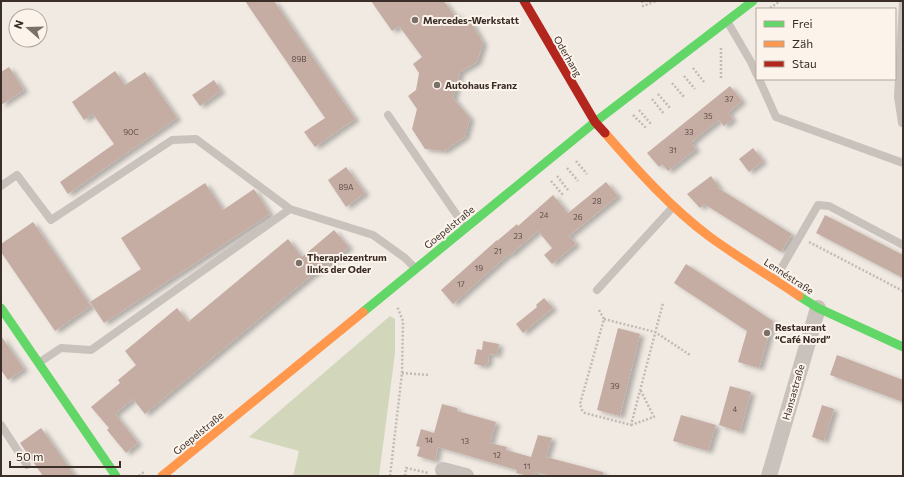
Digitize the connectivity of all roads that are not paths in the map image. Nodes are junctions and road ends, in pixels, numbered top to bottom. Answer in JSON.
{"nodes":[{"id":1,"x":524,"y":1,"type":"edge"},
{"id":2,"x":753,"y":1,"type":"edge"},
{"id":3,"x":902,"y":1,"type":"edge"},
{"id":4,"x":726,"y":20,"type":"junction"},
{"id":5,"x":756,"y":73,"type":"edge"},
{"id":6,"x":759,"y":80,"type":"edge"},
{"id":7,"x":388,"y":115,"type":"dead end"},
{"id":8,"x":595,"y":122,"type":"junction"},
{"id":9,"x":902,"y":123,"type":"edge"},
{"id":10,"x":903,"y":163,"type":"edge"},
{"id":11,"x":1,"y":186,"type":"edge"},
{"id":12,"x":674,"y":206,"type":"junction"},
{"id":13,"x":290,"y":209,"type":"junction"},
{"id":14,"x":465,"y":228,"type":"junction"},
{"id":15,"x":903,"y":244,"type":"edge"},
{"id":16,"x":415,"y":269,"type":"junction"},
{"id":17,"x":775,"y":279,"type":"junction"},
{"id":18,"x":597,"y":290,"type":"dead end"},
{"id":19,"x":818,"y":308,"type":"junction"},
{"id":20,"x":3,"y":315,"type":"edge"},
{"id":21,"x":903,"y":347,"type":"edge"},
{"id":22,"x":39,"y":363,"type":"junction"},
{"id":23,"x":1,"y":425,"type":"edge"},
{"id":24,"x":27,"y":465,"type":"dead end"},
{"id":25,"x":443,"y":470,"type":"road end"},
{"id":26,"x":116,"y":476,"type":"edge"},
{"id":27,"x":162,"y":476,"type":"edge"},
{"id":28,"x":466,"y":476,"type":"edge"},
{"id":29,"x":769,"y":476,"type":"edge"}],
"edges":[{"from":1,"to":8,"type":"street","name":"Oderhang"},
{"from":2,"to":4,"type":"street","name":"Goepelstraße"},
{"from":3,"to":9,"type":"lane"},
{"from":4,"to":5,"type":"lane"},
{"from":4,"to":8,"type":"street","name":"Goepelstraße"},
{"from":6,"to":10,"type":"lane"},
{"from":7,"to":14,"type":"lane"},
{"from":8,"to":12,"type":"street","name":"Lennéstraße"},
{"from":8,"to":14,"type":"street","name":"Goepelstraße"},
{"from":11,"to":13,"type":"lane"},
{"from":12,"to":17,"type":"street","name":"Lennéstraße"},
{"from":12,"to":18,"type":"lane"},
{"from":13,"to":16,"type":"lane"},
{"from":13,"to":22,"type":"lane"},
{"from":14,"to":16,"type":"street","name":"Goepelstraße"},
{"from":15,"to":17,"type":"lane"},
{"from":16,"to":27,"type":"street","name":"Goepelstraße"},
{"from":17,"to":19,"type":"street","name":"Lennéstraße"},
{"from":19,"to":21,"type":"street","name":"Lennéstraße"},
{"from":19,"to":29,"type":"street","name":"Hansastraße"},
{"from":20,"to":22,"type":"street"},
{"from":22,"to":26,"type":"street"},
{"from":23,"to":24,"type":"lane"},
{"from":25,"to":28,"type":"street"}]}
